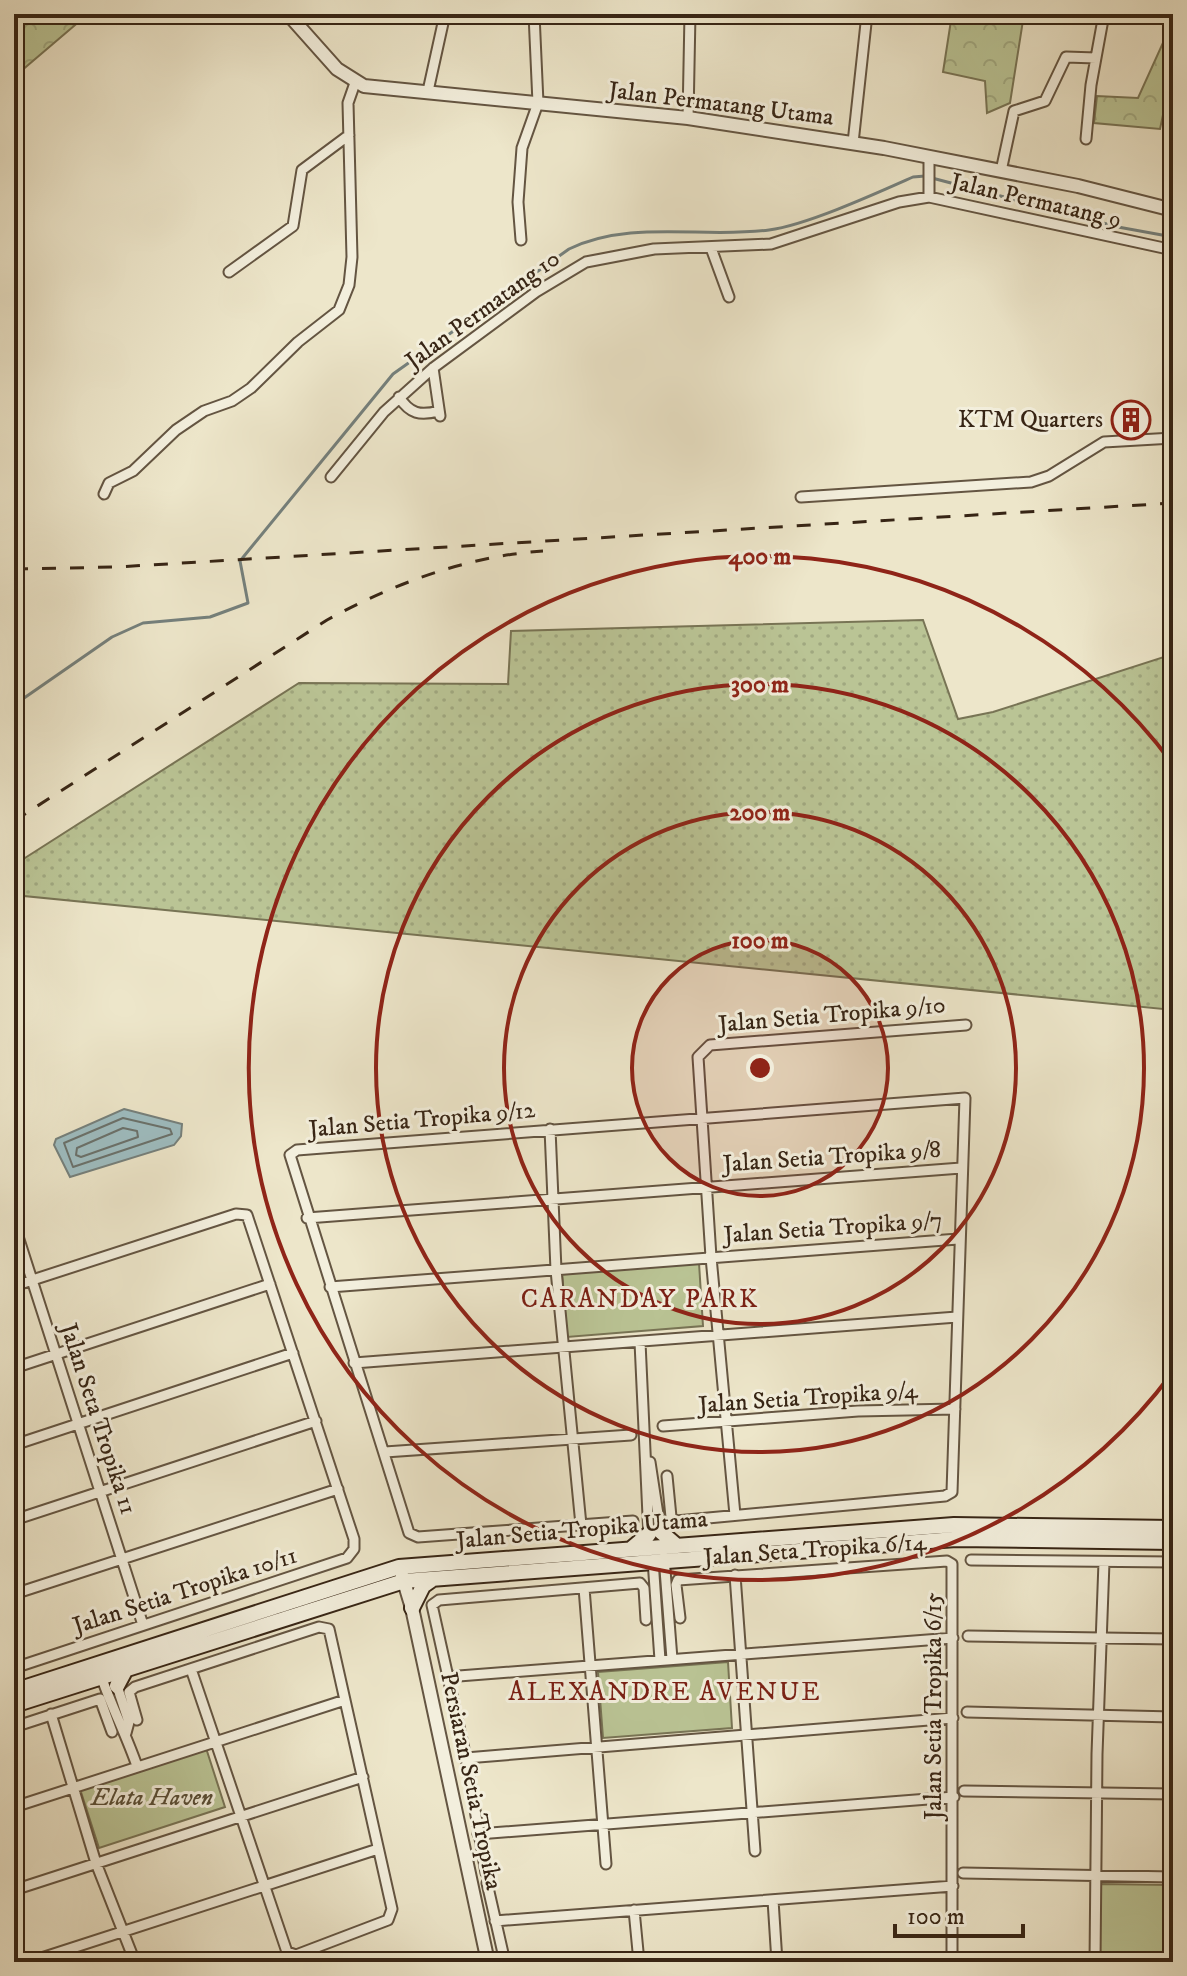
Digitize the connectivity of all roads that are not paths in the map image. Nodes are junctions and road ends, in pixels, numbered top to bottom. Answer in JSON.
{"nodes":[{"id":1,"x":288,"y":14,"type":"edge"},
{"id":2,"x":445,"y":14,"type":"edge"},
{"id":3,"x":534,"y":14,"type":"edge"},
{"id":4,"x":690,"y":14,"type":"edge"},
{"id":5,"x":867,"y":14,"type":"edge"},
{"id":6,"x":1104,"y":14,"type":"edge"},
{"id":7,"x":1096,"y":58,"type":"junction"},
{"id":8,"x":355,"y":83,"type":"junction"},
{"id":9,"x":428,"y":91,"type":"junction"},
{"id":10,"x":538,"y":103,"type":"junction"},
{"id":11,"x":688,"y":118,"type":"junction"},
{"id":12,"x":349,"y":135,"type":"junction"},
{"id":13,"x":1086,"y":139,"type":"dead end"},
{"id":14,"x":853,"y":143,"type":"junction"},
{"id":15,"x":929,"y":162,"type":"junction"},
{"id":16,"x":1001,"y":171,"type":"junction"},
{"id":17,"x":929,"y":195,"type":"junction"},
{"id":18,"x":1173,"y":210,"type":"edge"},
{"id":19,"x":521,"y":240,"type":"dead end"},
{"id":20,"x":711,"y":248,"type":"junction"},
{"id":21,"x":1173,"y":250,"type":"edge"},
{"id":22,"x":229,"y":272,"type":"dead end"},
{"id":23,"x":729,"y":297,"type":"dead end"},
{"id":24,"x":433,"y":368,"type":"junction"},
{"id":25,"x":399,"y":397,"type":"junction"},
{"id":26,"x":1173,"y":438,"type":"edge"},
{"id":27,"x":331,"y":477,"type":"dead end"},
{"id":28,"x":104,"y":494,"type":"dead end"},
{"id":29,"x":801,"y":497,"type":"dead end"},
{"id":30,"x":966,"y":1025,"type":"dead end"},
{"id":31,"x":701,"y":1116,"type":"junction"},
{"id":32,"x":550,"y":1129,"type":"junction"},
{"id":33,"x":961,"y":1168,"type":"junction"},
{"id":34,"x":706,"y":1185,"type":"junction"},
{"id":35,"x":552,"y":1198,"type":"junction"},
{"id":36,"x":307,"y":1218,"type":"junction"},
{"id":37,"x":14,"y":1224,"type":"edge"},
{"id":38,"x":958,"y":1239,"type":"junction"},
{"id":39,"x":711,"y":1257,"type":"junction"},
{"id":40,"x":556,"y":1270,"type":"junction"},
{"id":41,"x":33,"y":1280,"type":"junction"},
{"id":42,"x":270,"y":1284,"type":"junction"},
{"id":43,"x":14,"y":1286,"type":"edge"},
{"id":44,"x":330,"y":1287,"type":"junction"},
{"id":45,"x":957,"y":1317,"type":"junction"},
{"id":46,"x":718,"y":1333,"type":"junction"},
{"id":47,"x":640,"y":1342,"type":"junction"},
{"id":48,"x":566,"y":1349,"type":"junction"},
{"id":49,"x":293,"y":1353,"type":"junction"},
{"id":50,"x":56,"y":1354,"type":"junction"},
{"id":51,"x":354,"y":1363,"type":"junction"},
{"id":52,"x":14,"y":1368,"type":"edge"},
{"id":53,"x":955,"y":1409,"type":"junction"},
{"id":54,"x":316,"y":1421,"type":"junction"},
{"id":55,"x":728,"y":1423,"type":"junction"},
{"id":56,"x":79,"y":1424,"type":"junction"},
{"id":57,"x":663,"y":1426,"type":"dead end"},
{"id":58,"x":631,"y":1435,"type":"dead end"},
{"id":59,"x":573,"y":1438,"type":"junction"},
{"id":60,"x":14,"y":1445,"type":"edge"},
{"id":61,"x":646,"y":1447,"type":"junction"},
{"id":62,"x":385,"y":1452,"type":"junction"},
{"id":63,"x":667,"y":1476,"type":"dead end"},
{"id":64,"x":338,"y":1489,"type":"junction"},
{"id":65,"x":100,"y":1492,"type":"junction"},
{"id":66,"x":735,"y":1515,"type":"junction"},
{"id":67,"x":647,"y":1518,"type":"junction"},
{"id":68,"x":14,"y":1520,"type":"edge"},
{"id":69,"x":633,"y":1521,"type":"dead end"},
{"id":70,"x":581,"y":1525,"type":"junction"},
{"id":71,"x":1173,"y":1528,"type":"edge"},
{"id":72,"x":660,"y":1537,"type":"junction"},
{"id":73,"x":1173,"y":1542,"type":"edge"},
{"id":74,"x":122,"y":1559,"type":"junction"},
{"id":75,"x":971,"y":1560,"type":"dead end"},
{"id":76,"x":659,"y":1562,"type":"junction"},
{"id":77,"x":1104,"y":1562,"type":"junction"},
{"id":78,"x":1173,"y":1562,"type":"edge"},
{"id":79,"x":954,"y":1567,"type":"joint"},
{"id":80,"x":402,"y":1574,"type":"junction"},
{"id":81,"x":735,"y":1575,"type":"junction"},
{"id":82,"x":434,"y":1579,"type":"junction"},
{"id":83,"x":584,"y":1588,"type":"junction"},
{"id":84,"x":14,"y":1594,"type":"edge"},
{"id":85,"x":656,"y":1601,"type":"junction"},
{"id":86,"x":668,"y":1601,"type":"junction"},
{"id":87,"x":412,"y":1608,"type":"junction"},
{"id":88,"x":680,"y":1618,"type":"dead end"},
{"id":89,"x":646,"y":1620,"type":"dead end"},
{"id":90,"x":143,"y":1625,"type":"junction"},
{"id":91,"x":968,"y":1636,"type":"dead end"},
{"id":92,"x":953,"y":1638,"type":"junction"},
{"id":93,"x":1100,"y":1638,"type":"junction"},
{"id":94,"x":1173,"y":1639,"type":"edge"},
{"id":95,"x":739,"y":1654,"type":"junction"},
{"id":96,"x":672,"y":1659,"type":"junction"},
{"id":97,"x":660,"y":1660,"type":"junction"},
{"id":98,"x":590,"y":1665,"type":"junction"},
{"id":99,"x":14,"y":1668,"type":"edge"},
{"id":100,"x":191,"y":1669,"type":"junction"},
{"id":101,"x":446,"y":1677,"type":"junction"},
{"id":102,"x":109,"y":1679,"type":"junction"},
{"id":103,"x":14,"y":1691,"type":"edge"},
{"id":104,"x":345,"y":1700,"type":"junction"},
{"id":105,"x":14,"y":1705,"type":"edge"},
{"id":106,"x":967,"y":1712,"type":"dead end"},
{"id":107,"x":51,"y":1714,"type":"junction"},
{"id":108,"x":1098,"y":1715,"type":"junction"},
{"id":109,"x":1173,"y":1717,"type":"edge"},
{"id":110,"x":953,"y":1718,"type":"junction"},
{"id":111,"x":137,"y":1720,"type":"dead end"},
{"id":112,"x":14,"y":1727,"type":"edge"},
{"id":113,"x":112,"y":1732,"type":"dead end"},
{"id":114,"x":746,"y":1734,"type":"junction"},
{"id":115,"x":214,"y":1742,"type":"junction"},
{"id":116,"x":597,"y":1749,"type":"junction"},
{"id":117,"x":466,"y":1758,"type":"junction"},
{"id":118,"x":137,"y":1766,"type":"junction"},
{"id":119,"x":363,"y":1777,"type":"junction"},
{"id":120,"x":72,"y":1787,"type":"junction"},
{"id":121,"x":964,"y":1791,"type":"dead end"},
{"id":122,"x":1096,"y":1793,"type":"junction"},
{"id":123,"x":1173,"y":1794,"type":"edge"},
{"id":124,"x":954,"y":1797,"type":"junction"},
{"id":125,"x":14,"y":1807,"type":"edge"},
{"id":126,"x":752,"y":1812,"type":"junction"},
{"id":127,"x":239,"y":1816,"type":"junction"},
{"id":128,"x":603,"y":1825,"type":"junction"},
{"id":129,"x":478,"y":1834,"type":"junction"},
{"id":130,"x":378,"y":1849,"type":"junction"},
{"id":131,"x":755,"y":1851,"type":"dead end"},
{"id":132,"x":96,"y":1863,"type":"junction"},
{"id":133,"x":606,"y":1864,"type":"dead end"},
{"id":134,"x":963,"y":1873,"type":"dead end"},
{"id":135,"x":1096,"y":1877,"type":"junction"},
{"id":136,"x":1173,"y":1877,"type":"edge"},
{"id":137,"x":262,"y":1885,"type":"junction"},
{"id":138,"x":953,"y":1886,"type":"junction"},
{"id":139,"x":14,"y":1890,"type":"edge"},
{"id":140,"x":773,"y":1900,"type":"junction"},
{"id":141,"x":633,"y":1910,"type":"junction"},
{"id":142,"x":495,"y":1921,"type":"junction"},
{"id":143,"x":121,"y":1932,"type":"junction"},
{"id":144,"x":29,"y":1962,"type":"edge"},
{"id":145,"x":135,"y":1962,"type":"edge"},
{"id":146,"x":488,"y":1962,"type":"edge"},
{"id":147,"x":505,"y":1962,"type":"edge"},
{"id":148,"x":639,"y":1962,"type":"edge"},
{"id":149,"x":777,"y":1962,"type":"edge"},
{"id":150,"x":952,"y":1962,"type":"edge"},
{"id":151,"x":960,"y":1962,"type":"edge"},
{"id":152,"x":985,"y":1962,"type":"edge"},
{"id":153,"x":1095,"y":1962,"type":"edge"}],
"edges":[{"from":1,"to":8,"type":"street"},
{"from":2,"to":9,"type":"street"},
{"from":3,"to":10,"type":"street"},
{"from":4,"to":11,"type":"street"},
{"from":5,"to":14,"type":"street"},
{"from":6,"to":7,"type":"street"},
{"from":7,"to":13,"type":"street"},
{"from":7,"to":16,"type":"street"},
{"from":8,"to":9,"type":"street","name":"Jalan Permatang Utama"},
{"from":8,"to":12,"type":"street"},
{"from":9,"to":10,"type":"street","name":"Jalan Permatang Utama"},
{"from":10,"to":11,"type":"street","name":"Jalan Permatang Utama"},
{"from":10,"to":19,"type":"street"},
{"from":11,"to":14,"type":"street","name":"Jalan Permatang Utama"},
{"from":12,"to":22,"type":"street"},
{"from":12,"to":28,"type":"street"},
{"from":14,"to":15,"type":"street","name":"Jalan Permatang Utama"},
{"from":15,"to":16,"type":"street","name":"Jalan Permatang Utama"},
{"from":15,"to":17,"type":"street","name":"Jalan Permatang 9"},
{"from":16,"to":18,"type":"street","name":"Jalan Permatang Utama"},
{"from":17,"to":20,"type":"street","name":"Jalan Permatang 10"},
{"from":17,"to":21,"type":"street","name":"Jalan Permatang 9"},
{"from":20,"to":23,"type":"street"},
{"from":20,"to":24,"type":"street","name":"Jalan Permatang 10"},
{"from":24,"to":25,"type":"street","name":"Jalan Permatang 10"},
{"from":24,"to":25,"type":"street"},
{"from":25,"to":27,"type":"street","name":"Jalan Permatang 10"},
{"from":26,"to":29,"type":"street"},
{"from":30,"to":31,"type":"street","name":"Jalan Setia Tropika 9/10"},
{"from":31,"to":32,"type":"street","name":"Jalan Setia Tropika 9/12"},
{"from":31,"to":33,"type":"street","name":"Jalan Setia Tropika 9/12"},
{"from":31,"to":34,"type":"street"},
{"from":32,"to":35,"type":"street"},
{"from":32,"to":36,"type":"street","name":"Jalan Setia Tropika 9/12"},
{"from":33,"to":34,"type":"street","name":"Jalan Setia Tropika 9/8"},
{"from":33,"to":38,"type":"street"},
{"from":34,"to":35,"type":"street","name":"Jalan Setia Tropika 9/8"},
{"from":34,"to":39,"type":"street"},
{"from":35,"to":36,"type":"street","name":"Jalan Setia Tropika 9/8"},
{"from":35,"to":40,"type":"street"},
{"from":36,"to":44,"type":"street"},
{"from":37,"to":41,"type":"street","name":"Jalan Seta Tropika 11"},
{"from":38,"to":39,"type":"street","name":"Jalan Setia Tropika 9/7"},
{"from":38,"to":45,"type":"street"},
{"from":39,"to":40,"type":"street","name":"Jalan Setia Tropika 9/7"},
{"from":39,"to":46,"type":"street"},
{"from":40,"to":44,"type":"street","name":"Jalan Setia Tropika 9/7"},
{"from":40,"to":48,"type":"street"},
{"from":41,"to":42,"type":"street"},
{"from":41,"to":43,"type":"street"},
{"from":41,"to":50,"type":"street","name":"Jalan Seta Tropika 11"},
{"from":42,"to":49,"type":"street"},
{"from":42,"to":50,"type":"street"},
{"from":44,"to":51,"type":"street"},
{"from":45,"to":46,"type":"street"},
{"from":45,"to":53,"type":"street"},
{"from":46,"to":47,"type":"street"},
{"from":46,"to":55,"type":"street"},
{"from":47,"to":48,"type":"street"},
{"from":47,"to":61,"type":"street"},
{"from":48,"to":51,"type":"street"},
{"from":48,"to":59,"type":"street"},
{"from":49,"to":54,"type":"street"},
{"from":49,"to":56,"type":"street"},
{"from":50,"to":52,"type":"street"},
{"from":50,"to":56,"type":"street","name":"Jalan Seta Tropika 11"},
{"from":51,"to":62,"type":"street"},
{"from":53,"to":55,"type":"street","name":"Jalan Setia Tropika 9/4"},
{"from":53,"to":66,"type":"street"},
{"from":54,"to":64,"type":"street"},
{"from":54,"to":65,"type":"street"},
{"from":55,"to":57,"type":"street","name":"Jalan Setia Tropika 9/4"},
{"from":55,"to":66,"type":"street"},
{"from":56,"to":60,"type":"street"},
{"from":56,"to":65,"type":"street","name":"Jalan Seta Tropika 11"},
{"from":58,"to":59,"type":"street"},
{"from":59,"to":62,"type":"street"},
{"from":59,"to":70,"type":"street"},
{"from":61,"to":67,"type":"street"},
{"from":61,"to":72,"type":"street"},
{"from":62,"to":70,"type":"street"},
{"from":63,"to":66,"type":"street"},
{"from":64,"to":74,"type":"street"},
{"from":64,"to":90,"type":"street","name":"Jalan Setia Tropika 10/11"},
{"from":65,"to":68,"type":"street"},
{"from":65,"to":74,"type":"street","name":"Jalan Seta Tropika 11"},
{"from":67,"to":72,"type":"street"},
{"from":67,"to":72,"type":"street"},
{"from":69,"to":70,"type":"street"},
{"from":71,"to":72,"type":"main road","name":"Jalan Setia Tropika Utama"},
{"from":72,"to":76,"type":"street"},
{"from":72,"to":80,"type":"main road","name":"Jalan Setia Tropika Utama"},
{"from":73,"to":76,"type":"main road","name":"Jalan Setia Tropika Utama"},
{"from":74,"to":84,"type":"street"},
{"from":74,"to":90,"type":"street","name":"Jalan Seta Tropika 11"},
{"from":75,"to":77,"type":"street"},
{"from":76,"to":82,"type":"main road","name":"Jalan Setia Tropika Utama"},
{"from":76,"to":85,"type":"street"},
{"from":76,"to":86,"type":"street"},
{"from":77,"to":78,"type":"street"},
{"from":77,"to":93,"type":"street"},
{"from":79,"to":81,"type":"street","name":"Jalan Seta Tropika 6/14"},
{"from":79,"to":92,"type":"street","name":"Jalan Setia Tropika 6/15"},
{"from":80,"to":82,"type":"main road","name":"Jalan Setia Tropika Utama"},
{"from":80,"to":87,"type":"street","name":"Persiaran Setia Tropika"},
{"from":80,"to":102,"type":"main road","name":"Jalan Setia Tropika Utama"},
{"from":81,"to":88,"type":"street","name":"Jalan Seta Tropika 6/14"},
{"from":81,"to":95,"type":"street"},
{"from":82,"to":87,"type":"main road"},
{"from":83,"to":89,"type":"street"},
{"from":83,"to":98,"type":"street"},
{"from":83,"to":101,"type":"street"},
{"from":85,"to":86,"type":"street"},
{"from":85,"to":97,"type":"street"},
{"from":86,"to":96,"type":"street"},
{"from":87,"to":146,"type":"street","name":"Persiaran Setia Tropika"},
{"from":90,"to":99,"type":"street","name":"Jalan Setia Tropika 10/11"},
{"from":91,"to":93,"type":"street"},
{"from":92,"to":95,"type":"street"},
{"from":92,"to":110,"type":"street","name":"Jalan Setia Tropika 6/15"},
{"from":93,"to":94,"type":"street"},
{"from":93,"to":108,"type":"street"},
{"from":95,"to":96,"type":"street"},
{"from":95,"to":114,"type":"street"},
{"from":96,"to":97,"type":"street"},
{"from":97,"to":98,"type":"street"},
{"from":98,"to":101,"type":"street"},
{"from":98,"to":116,"type":"street"},
{"from":100,"to":102,"type":"street"},
{"from":100,"to":104,"type":"street"},
{"from":100,"to":115,"type":"street"},
{"from":101,"to":117,"type":"street"},
{"from":102,"to":103,"type":"main road","name":"Jalan Setia Tropika Utama"},
{"from":102,"to":105,"type":"main road","name":"Jalan Setia Tropika Utama"},
{"from":102,"to":107,"type":"street"},
{"from":102,"to":111,"type":"street"},
{"from":102,"to":113,"type":"street"},
{"from":102,"to":118,"type":"street"},
{"from":104,"to":115,"type":"street"},
{"from":104,"to":119,"type":"street"},
{"from":106,"to":108,"type":"street"},
{"from":107,"to":112,"type":"street"},
{"from":107,"to":120,"type":"street"},
{"from":108,"to":109,"type":"street"},
{"from":108,"to":122,"type":"street"},
{"from":110,"to":114,"type":"street"},
{"from":110,"to":124,"type":"street","name":"Jalan Setia Tropika 6/15"},
{"from":114,"to":116,"type":"street"},
{"from":114,"to":126,"type":"street"},
{"from":115,"to":118,"type":"street"},
{"from":115,"to":127,"type":"street"},
{"from":116,"to":117,"type":"street"},
{"from":116,"to":128,"type":"street"},
{"from":117,"to":129,"type":"street"},
{"from":118,"to":120,"type":"street"},
{"from":119,"to":127,"type":"street"},
{"from":119,"to":130,"type":"street"},
{"from":120,"to":125,"type":"street"},
{"from":120,"to":132,"type":"street"},
{"from":121,"to":122,"type":"street"},
{"from":122,"to":123,"type":"street"},
{"from":122,"to":135,"type":"street"},
{"from":124,"to":126,"type":"street"},
{"from":124,"to":138,"type":"street","name":"Jalan Setia Tropika 6/15"},
{"from":126,"to":128,"type":"street"},
{"from":126,"to":131,"type":"street"},
{"from":127,"to":132,"type":"street"},
{"from":127,"to":137,"type":"street"},
{"from":128,"to":129,"type":"street"},
{"from":128,"to":133,"type":"street"},
{"from":129,"to":142,"type":"street"},
{"from":130,"to":137,"type":"street"},
{"from":130,"to":137,"type":"street"},
{"from":132,"to":139,"type":"street"},
{"from":132,"to":143,"type":"street"},
{"from":134,"to":135,"type":"street"},
{"from":135,"to":136,"type":"street"},
{"from":135,"to":153,"type":"street"},
{"from":137,"to":143,"type":"street"},
{"from":138,"to":140,"type":"street"},
{"from":138,"to":150,"type":"street","name":"Jalan Setia Tropika 6/15"},
{"from":140,"to":141,"type":"street"},
{"from":140,"to":149,"type":"street"},
{"from":141,"to":142,"type":"street"},
{"from":141,"to":148,"type":"street"},
{"from":142,"to":147,"type":"street"},
{"from":143,"to":144,"type":"street"},
{"from":143,"to":145,"type":"street"},
{"from":151,"to":152,"type":"street"}]}
